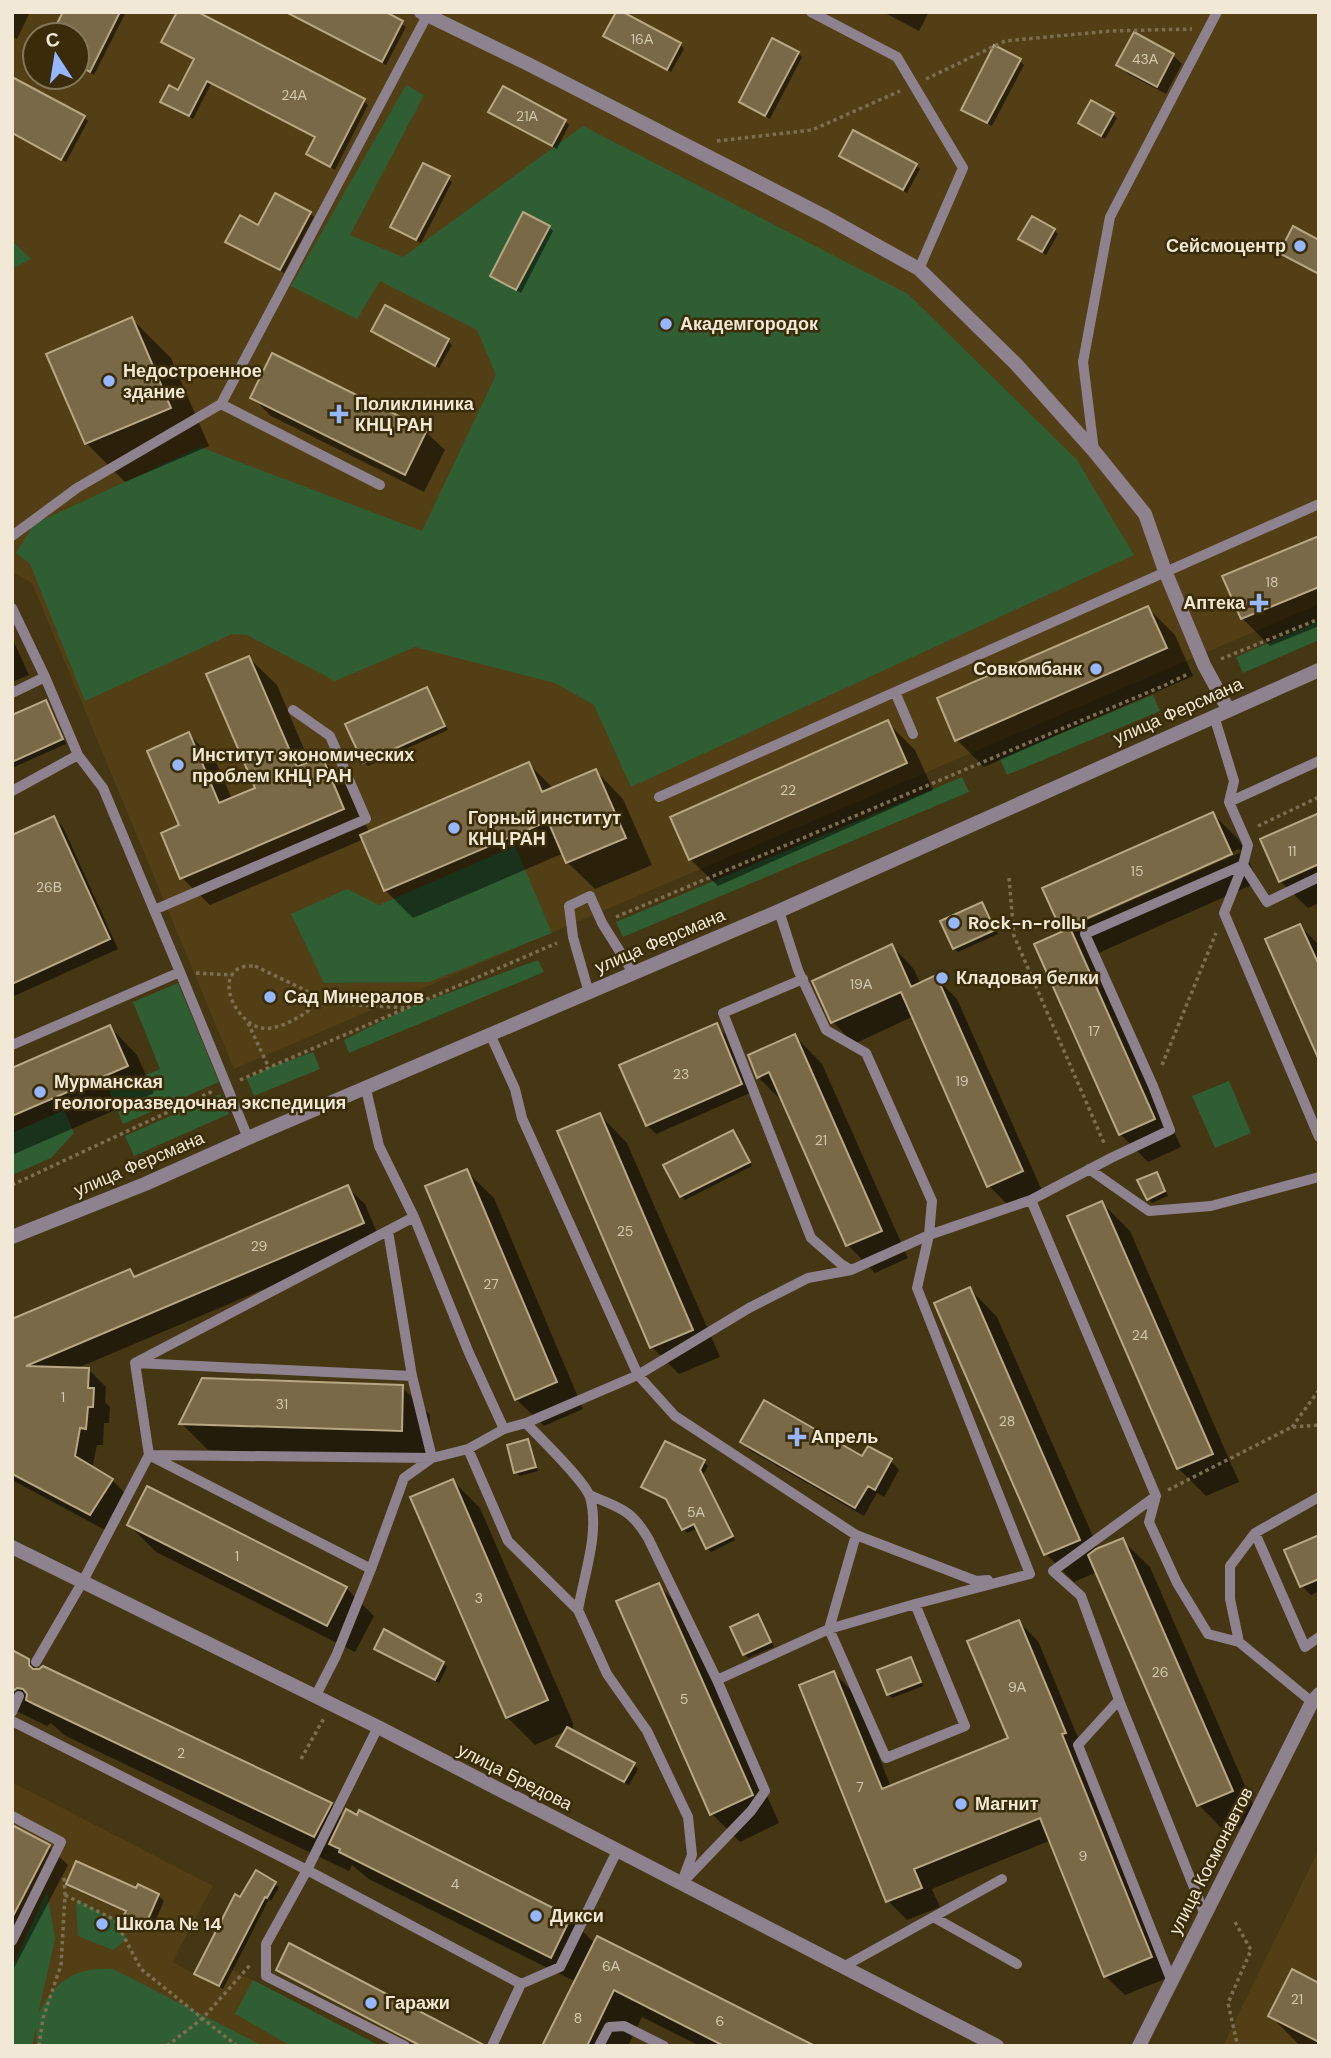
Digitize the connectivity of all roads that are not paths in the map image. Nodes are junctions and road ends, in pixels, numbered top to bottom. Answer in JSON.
{"nodes":[{"id":1,"x":811,"y":12,"type":"edge"},
{"id":2,"x":1217,"y":12,"type":"edge"},
{"id":3,"x":426,"y":13,"type":"edge"},
{"id":4,"x":919,"y":269,"type":"junction"},
{"id":5,"x":221,"y":404,"type":"junction"},
{"id":6,"x":1094,"y":451,"type":"junction"},
{"id":7,"x":380,"y":485,"type":"dead end"},
{"id":8,"x":1319,"y":505,"type":"edge"},
{"id":9,"x":12,"y":536,"type":"edge"},
{"id":10,"x":1165,"y":572,"type":"junction"},
{"id":11,"x":12,"y":608,"type":"edge"},
{"id":12,"x":1319,"y":670,"type":"edge"},
{"id":13,"x":45,"y":677,"type":"junction"},
{"id":14,"x":895,"y":692,"type":"junction"},
{"id":15,"x":12,"y":693,"type":"edge"},
{"id":16,"x":1228,"y":709,"type":"junction"},
{"id":17,"x":293,"y":710,"type":"dead end"},
{"id":18,"x":1214,"y":716,"type":"junction"},
{"id":19,"x":913,"y":734,"type":"dead end"},
{"id":20,"x":78,"y":755,"type":"junction"},
{"id":21,"x":1319,"y":761,"type":"edge"},
{"id":22,"x":12,"y":791,"type":"edge"},
{"id":23,"x":659,"y":797,"type":"dead end"},
{"id":24,"x":1229,"y":802,"type":"junction"},
{"id":25,"x":1243,"y":865,"type":"junction"},
{"id":26,"x":1319,"y":877,"type":"edge"},
{"id":27,"x":154,"y":910,"type":"junction"},
{"id":28,"x":779,"y":911,"type":"junction"},
{"id":29,"x":180,"y":972,"type":"junction"},
{"id":30,"x":634,"y":974,"type":"junction"},
{"id":31,"x":803,"y":979,"type":"junction"},
{"id":32,"x":589,"y":993,"type":"junction"},
{"id":33,"x":490,"y":1034,"type":"junction"},
{"id":34,"x":12,"y":1045,"type":"edge"},
{"id":35,"x":366,"y":1089,"type":"junction"},
{"id":36,"x":1319,"y":1137,"type":"edge"},
{"id":37,"x":248,"y":1138,"type":"junction"},
{"id":38,"x":1089,"y":1169,"type":"junction"},
{"id":39,"x":1319,"y":1177,"type":"edge"},
{"id":40,"x":1031,"y":1200,"type":"junction"},
{"id":41,"x":414,"y":1217,"type":"junction"},
{"id":42,"x":388,"y":1231,"type":"junction"},
{"id":43,"x":929,"y":1235,"type":"junction"},
{"id":44,"x":12,"y":1237,"type":"edge"},
{"id":45,"x":851,"y":1270,"type":"junction"},
{"id":46,"x":135,"y":1363,"type":"junction"},
{"id":47,"x":638,"y":1375,"type":"junction"},
{"id":48,"x":412,"y":1376,"type":"junction"},
{"id":49,"x":526,"y":1423,"type":"junction"},
{"id":50,"x":504,"y":1429,"type":"junction"},
{"id":51,"x":468,"y":1448,"type":"junction"},
{"id":52,"x":149,"y":1455,"type":"junction"},
{"id":53,"x":432,"y":1458,"type":"junction"},
{"id":54,"x":590,"y":1495,"type":"junction"},
{"id":55,"x":1156,"y":1496,"type":"junction"},
{"id":56,"x":1319,"y":1497,"type":"edge"},
{"id":57,"x":1255,"y":1533,"type":"junction"},
{"id":58,"x":856,"y":1535,"type":"junction"},
{"id":59,"x":12,"y":1547,"type":"edge"},
{"id":60,"x":371,"y":1569,"type":"junction"},
{"id":61,"x":1053,"y":1571,"type":"junction"},
{"id":62,"x":1030,"y":1574,"type":"junction"},
{"id":63,"x":83,"y":1581,"type":"junction"},
{"id":64,"x":915,"y":1604,"type":"junction"},
{"id":65,"x":579,"y":1610,"type":"junction"},
{"id":66,"x":828,"y":1629,"type":"junction"},
{"id":67,"x":1319,"y":1637,"type":"edge"},
{"id":68,"x":1239,"y":1642,"type":"junction"},
{"id":69,"x":36,"y":1662,"type":"dead end"},
{"id":70,"x":717,"y":1680,"type":"junction"},
{"id":71,"x":19,"y":1696,"type":"dead end"},
{"id":72,"x":315,"y":1697,"type":"junction"},
{"id":73,"x":1315,"y":1698,"type":"edge"},
{"id":74,"x":1119,"y":1700,"type":"junction"},
{"id":75,"x":12,"y":1712,"type":"edge"},
{"id":76,"x":12,"y":1721,"type":"edge"},
{"id":77,"x":378,"y":1727,"type":"junction"},
{"id":78,"x":12,"y":1816,"type":"edge"},
{"id":79,"x":617,"y":1851,"type":"junction"},
{"id":80,"x":307,"y":1870,"type":"junction"},
{"id":81,"x":1002,"y":1879,"type":"dead end"},
{"id":82,"x":681,"y":1884,"type":"junction"},
{"id":83,"x":1205,"y":1915,"type":"junction"},
{"id":84,"x":935,"y":1918,"type":"junction"},
{"id":85,"x":12,"y":1941,"type":"edge"},
{"id":86,"x":1017,"y":1964,"type":"dead end"},
{"id":87,"x":843,"y":1967,"type":"junction"},
{"id":88,"x":1172,"y":1982,"type":"junction"},
{"id":89,"x":522,"y":1984,"type":"junction"},
{"id":90,"x":405,"y":2046,"type":"edge"},
{"id":91,"x":492,"y":2046,"type":"edge"},
{"id":92,"x":599,"y":2046,"type":"edge"},
{"id":93,"x":664,"y":2046,"type":"edge"},
{"id":94,"x":997,"y":2046,"type":"edge"},
{"id":95,"x":1139,"y":2046,"type":"edge"}],
"edges":[{"from":1,"to":4,"type":"lane"},
{"from":2,"to":6,"type":"lane"},
{"from":3,"to":4,"type":"street"},
{"from":3,"to":5,"type":"lane"},
{"from":4,"to":6,"type":"street"},
{"from":5,"to":7,"type":"lane"},
{"from":5,"to":9,"type":"lane"},
{"from":6,"to":10,"type":"street"},
{"from":8,"to":10,"type":"lane"},
{"from":10,"to":14,"type":"lane"},
{"from":10,"to":16,"type":"street"},
{"from":11,"to":13,"type":"lane"},
{"from":12,"to":16,"type":"street","name":"улица Ферсмана"},
{"from":13,"to":15,"type":"lane"},
{"from":13,"to":20,"type":"lane"},
{"from":14,"to":19,"type":"lane"},
{"from":14,"to":23,"type":"lane"},
{"from":16,"to":18,"type":"street","name":"улица Ферсмана"},
{"from":17,"to":27,"type":"lane"},
{"from":18,"to":24,"type":"lane"},
{"from":18,"to":28,"type":"street","name":"улица Ферсмана"},
{"from":20,"to":22,"type":"lane"},
{"from":20,"to":27,"type":"lane"},
{"from":21,"to":24,"type":"lane"},
{"from":24,"to":25,"type":"lane"},
{"from":25,"to":26,"type":"lane"},
{"from":25,"to":36,"type":"lane"},
{"from":25,"to":38,"type":"lane"},
{"from":27,"to":29,"type":"lane"},
{"from":28,"to":30,"type":"street","name":"улица Ферсмана"},
{"from":28,"to":31,"type":"lane"},
{"from":29,"to":34,"type":"lane"},
{"from":29,"to":37,"type":"lane"},
{"from":30,"to":32,"type":"street","name":"улица Ферсмана"},
{"from":30,"to":32,"type":"lane"},
{"from":31,"to":43,"type":"lane"},
{"from":31,"to":45,"type":"lane"},
{"from":32,"to":33,"type":"street","name":"улица Ферсмана"},
{"from":33,"to":35,"type":"street","name":"улица Ферсмана"},
{"from":33,"to":47,"type":"lane"},
{"from":35,"to":37,"type":"street","name":"улица Ферсмана"},
{"from":35,"to":41,"type":"lane"},
{"from":37,"to":44,"type":"street","name":"улица Ферсмана"},
{"from":38,"to":39,"type":"lane"},
{"from":38,"to":40,"type":"lane"},
{"from":40,"to":43,"type":"lane"},
{"from":40,"to":55,"type":"lane"},
{"from":41,"to":42,"type":"lane"},
{"from":41,"to":50,"type":"lane"},
{"from":42,"to":46,"type":"lane"},
{"from":42,"to":48,"type":"lane"},
{"from":43,"to":45,"type":"lane"},
{"from":43,"to":62,"type":"lane"},
{"from":45,"to":47,"type":"lane"},
{"from":46,"to":48,"type":"lane"},
{"from":46,"to":52,"type":"lane"},
{"from":47,"to":49,"type":"lane"},
{"from":47,"to":58,"type":"lane"},
{"from":48,"to":53,"type":"lane"},
{"from":49,"to":50,"type":"lane"},
{"from":49,"to":54,"type":"lane"},
{"from":50,"to":51,"type":"lane"},
{"from":51,"to":53,"type":"lane"},
{"from":51,"to":65,"type":"lane"},
{"from":52,"to":53,"type":"lane"},
{"from":52,"to":60,"type":"lane"},
{"from":52,"to":63,"type":"lane"},
{"from":53,"to":60,"type":"lane"},
{"from":54,"to":65,"type":"lane"},
{"from":54,"to":70,"type":"lane"},
{"from":55,"to":61,"type":"lane"},
{"from":55,"to":68,"type":"lane"},
{"from":56,"to":57,"type":"lane"},
{"from":57,"to":67,"type":"lane"},
{"from":57,"to":68,"type":"lane"},
{"from":58,"to":62,"type":"lane"},
{"from":58,"to":66,"type":"lane"},
{"from":59,"to":63,"type":"street","name":"улица Бредова"},
{"from":60,"to":72,"type":"lane"},
{"from":61,"to":62,"type":"lane"},
{"from":61,"to":74,"type":"lane"},
{"from":62,"to":64,"type":"lane"},
{"from":63,"to":69,"type":"lane"},
{"from":63,"to":72,"type":"street","name":"улица Бредова"},
{"from":64,"to":66,"type":"lane"},
{"from":64,"to":66,"type":"lane"},
{"from":65,"to":82,"type":"lane"},
{"from":66,"to":70,"type":"lane"},
{"from":68,"to":73,"type":"lane"},
{"from":70,"to":82,"type":"lane"},
{"from":71,"to":75,"type":"lane"},
{"from":72,"to":77,"type":"street","name":"улица Бредова"},
{"from":73,"to":83,"type":"street","name":"улица Космонавтов"},
{"from":74,"to":83,"type":"lane"},
{"from":74,"to":88,"type":"lane"},
{"from":76,"to":80,"type":"lane"},
{"from":77,"to":79,"type":"street","name":"улица Бредова"},
{"from":77,"to":80,"type":"lane"},
{"from":78,"to":85,"type":"lane"},
{"from":79,"to":82,"type":"street","name":"улица Бредова"},
{"from":79,"to":89,"type":"lane"},
{"from":80,"to":89,"type":"lane"},
{"from":80,"to":90,"type":"lane"},
{"from":81,"to":84,"type":"lane"},
{"from":82,"to":87,"type":"street","name":"улица Бредова"},
{"from":83,"to":88,"type":"street","name":"улица Космонавтов"},
{"from":84,"to":86,"type":"lane"},
{"from":84,"to":87,"type":"lane"},
{"from":87,"to":94,"type":"street","name":"улица Бредова"},
{"from":88,"to":95,"type":"street","name":"улица Космонавтов"},
{"from":89,"to":91,"type":"lane"},
{"from":92,"to":93,"type":"lane"}]}
